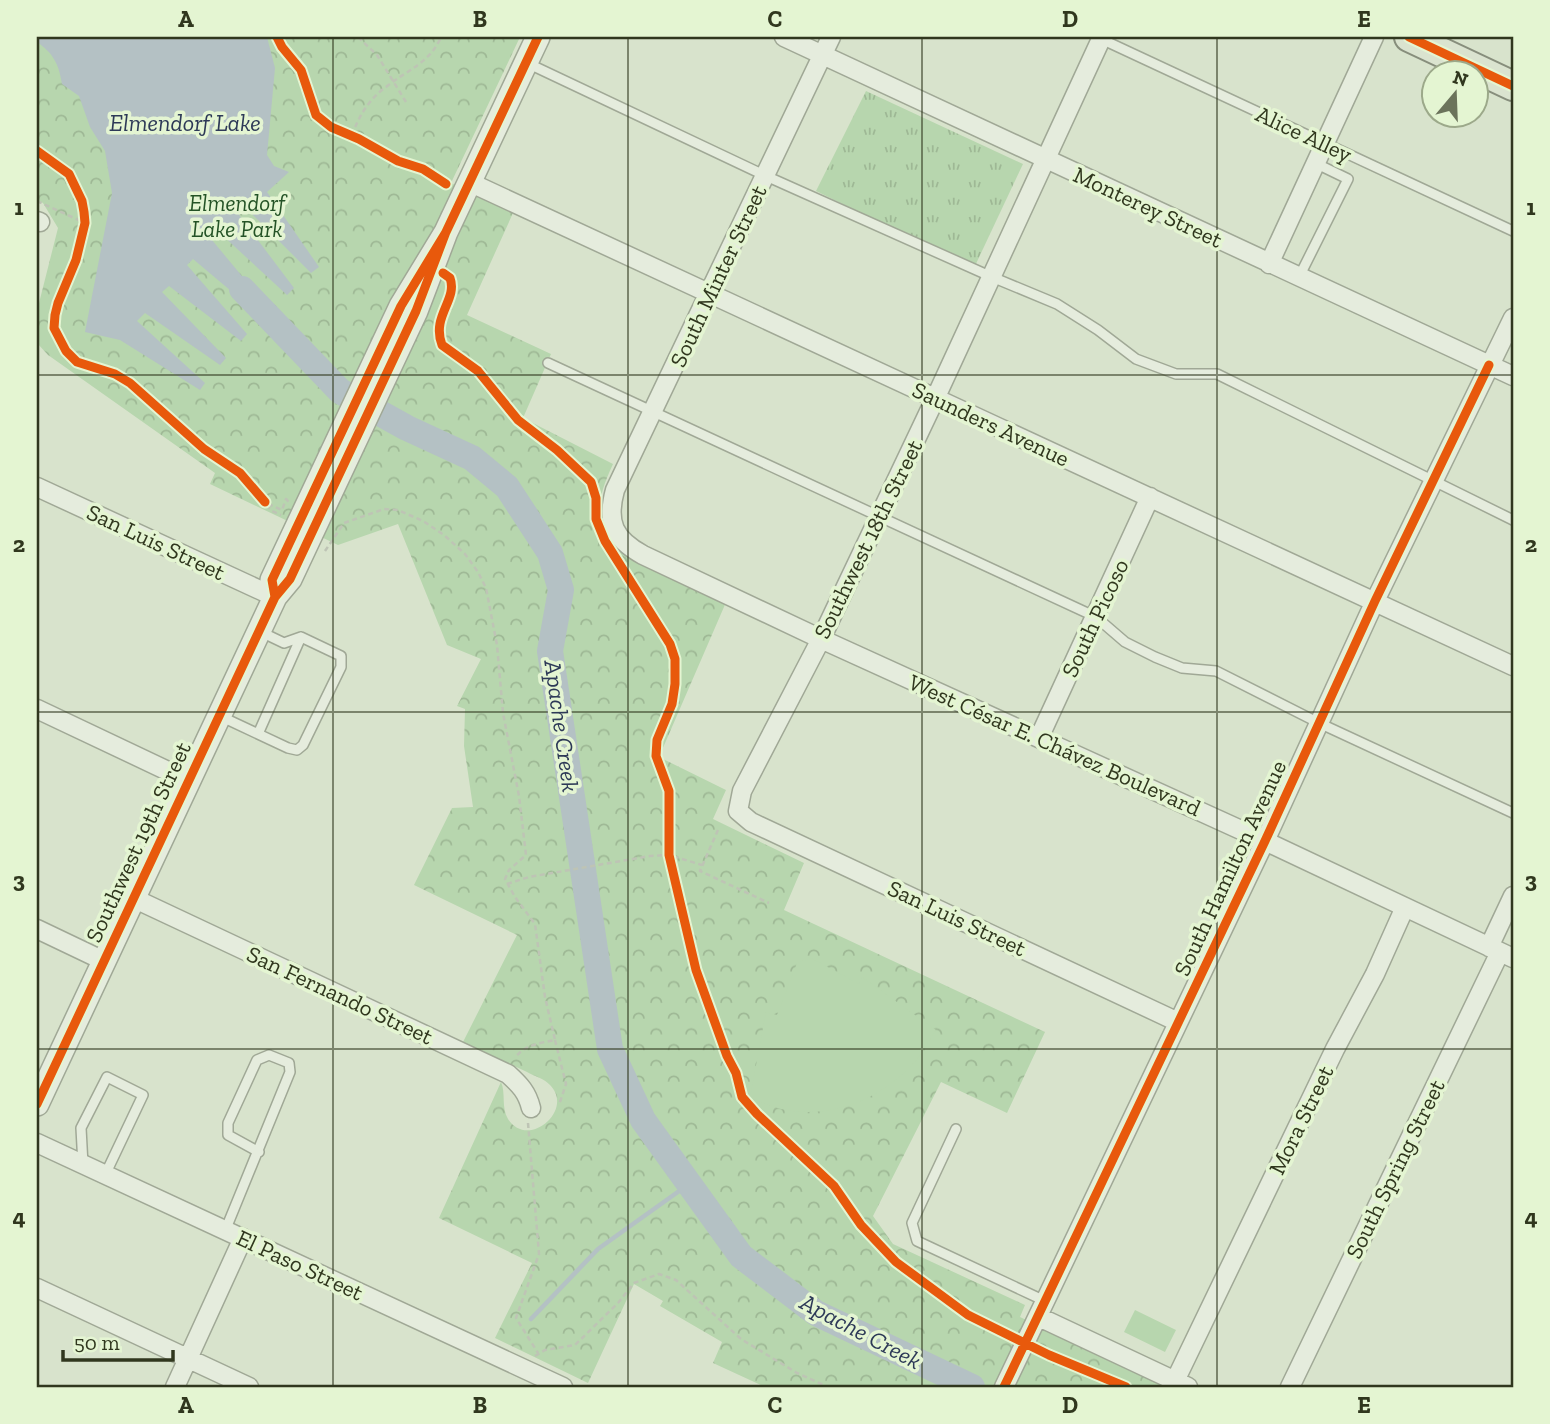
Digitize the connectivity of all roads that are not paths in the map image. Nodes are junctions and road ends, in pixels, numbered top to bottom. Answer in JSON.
{"nodes":[{"id":1,"x":538,"y":37,"type":"edge"},
{"id":2,"x":784,"y":37,"type":"edge"},
{"id":3,"x":831,"y":37,"type":"edge"},
{"id":4,"x":1374,"y":37,"type":"edge"},
{"id":5,"x":1409,"y":37,"type":"edge"},
{"id":6,"x":1100,"y":38,"type":"edge"},
{"id":7,"x":822,"y":55,"type":"junction"},
{"id":8,"x":526,"y":62,"type":"junction"},
{"id":9,"x":1513,"y":86,"type":"edge"},
{"id":10,"x":1324,"y":144,"type":"junction"},
{"id":11,"x":1045,"y":159,"type":"junction"},
{"id":12,"x":1315,"y":163,"type":"junction"},
{"id":13,"x":766,"y":176,"type":"junction"},
{"id":14,"x":469,"y":183,"type":"junction"},
{"id":15,"x":1513,"y":231,"type":"edge"},
{"id":16,"x":1269,"y":264,"type":"junction"},
{"id":17,"x":992,"y":277,"type":"junction"},
{"id":18,"x":1298,"y":277,"type":"junction"},
{"id":19,"x":710,"y":295,"type":"junction"},
{"id":20,"x":1513,"y":318,"type":"edge"},
{"id":21,"x":548,"y":363,"type":"dead end"},
{"id":22,"x":1489,"y":365,"type":"junction"},
{"id":23,"x":1513,"y":376,"type":"edge"},
{"id":24,"x":935,"y":399,"type":"junction"},
{"id":25,"x":654,"y":411,"type":"junction"},
{"id":26,"x":1433,"y":481,"type":"junction"},
{"id":27,"x":37,"y":487,"type":"edge"},
{"id":28,"x":1150,"y":497,"type":"junction"},
{"id":29,"x":611,"y":517,"type":"joint"},
{"id":30,"x":879,"y":517,"type":"junction"},
{"id":31,"x":1513,"y":520,"type":"edge"},
{"id":32,"x":275,"y":597,"type":"junction"},
{"id":33,"x":1375,"y":601,"type":"junction"},
{"id":34,"x":1096,"y":617,"type":"junction"},
{"id":35,"x":259,"y":631,"type":"junction"},
{"id":36,"x":301,"y":637,"type":"junction"},
{"id":37,"x":821,"y":639,"type":"junction"},
{"id":38,"x":1513,"y":666,"type":"edge"},
{"id":39,"x":37,"y":709,"type":"edge"},
{"id":40,"x":219,"y":716,"type":"junction"},
{"id":41,"x":1319,"y":723,"type":"junction"},
{"id":42,"x":258,"y":734,"type":"junction"},
{"id":43,"x":1039,"y":738,"type":"junction"},
{"id":44,"x":189,"y":781,"type":"junction"},
{"id":45,"x":738,"y":811,"type":"joint"},
{"id":46,"x":1513,"y":813,"type":"edge"},
{"id":47,"x":1265,"y":841,"type":"junction"},
{"id":48,"x":1513,"y":896,"type":"edge"},
{"id":49,"x":133,"y":898,"type":"junction"},
{"id":50,"x":1405,"y":907,"type":"junction"},
{"id":51,"x":37,"y":929,"type":"edge"},
{"id":52,"x":1501,"y":952,"type":"edge"},
{"id":53,"x":104,"y":961,"type":"junction"},
{"id":54,"x":1178,"y":1022,"type":"junction"},
{"id":55,"x":37,"y":1104,"type":"edge"},
{"id":56,"x":531,"y":1108,"type":"road end"},
{"id":57,"x":956,"y":1129,"type":"dead end"},
{"id":58,"x":37,"y":1143,"type":"edge"},
{"id":59,"x":259,"y":1152,"type":"junction"},
{"id":60,"x":83,"y":1165,"type":"junction"},
{"id":61,"x":105,"y":1175,"type":"junction"},
{"id":62,"x":225,"y":1231,"type":"junction"},
{"id":63,"x":243,"y":1238,"type":"junction"},
{"id":64,"x":37,"y":1288,"type":"edge"},
{"id":65,"x":1042,"y":1309,"type":"junction"},
{"id":66,"x":187,"y":1359,"type":"junction"},
{"id":67,"x":1182,"y":1384,"type":"edge"},
{"id":68,"x":175,"y":1387,"type":"edge"},
{"id":69,"x":249,"y":1387,"type":"edge"},
{"id":70,"x":563,"y":1387,"type":"edge"},
{"id":71,"x":1004,"y":1387,"type":"edge"},
{"id":72,"x":1290,"y":1387,"type":"edge"}],
"edges":[{"from":1,"to":8,"type":"street","name":"Southwest 19th Street"},
{"from":2,"to":7,"type":"street","name":"Monterey Street"},
{"from":3,"to":7,"type":"street","name":"South Minter Street"},
{"from":4,"to":10,"type":"street"},
{"from":5,"to":9,"type":"main road"},
{"from":6,"to":10,"type":"lane","name":"Alice Alley"},
{"from":6,"to":11,"type":"street","name":"Southwest 18th Street"},
{"from":7,"to":11,"type":"street","name":"Monterey Street"},
{"from":7,"to":13,"type":"street","name":"South Minter Street"},
{"from":8,"to":13,"type":"lane"},
{"from":8,"to":14,"type":"street","name":"Southwest 19th Street"},
{"from":10,"to":12,"type":"street"},
{"from":10,"to":15,"type":"lane","name":"Alice Alley"},
{"from":11,"to":16,"type":"street","name":"Monterey Street"},
{"from":11,"to":17,"type":"street","name":"Southwest 18th Street"},
{"from":12,"to":16,"type":"street"},
{"from":12,"to":18,"type":"lane"},
{"from":13,"to":17,"type":"lane"},
{"from":13,"to":19,"type":"street","name":"South Minter Street"},
{"from":14,"to":19,"type":"street","name":"Saunders Avenue"},
{"from":14,"to":32,"type":"street","name":"Southwest 19th Street"},
{"from":16,"to":18,"type":"street","name":"Monterey Street"},
{"from":17,"to":24,"type":"street","name":"Southwest 18th Street"},
{"from":17,"to":26,"type":"lane"},
{"from":18,"to":22,"type":"street","name":"Monterey Street"},
{"from":19,"to":24,"type":"street","name":"Saunders Avenue"},
{"from":19,"to":25,"type":"street","name":"South Minter Street"},
{"from":20,"to":22,"type":"street","name":"South Hamilton Avenue"},
{"from":21,"to":25,"type":"lane"},
{"from":22,"to":23,"type":"street","name":"Monterey Street"},
{"from":22,"to":26,"type":"street","name":"South Hamilton Avenue"},
{"from":24,"to":28,"type":"street","name":"Saunders Avenue"},
{"from":24,"to":30,"type":"street","name":"Southwest 18th Street"},
{"from":25,"to":29,"type":"street","name":"South Minter Street"},
{"from":25,"to":30,"type":"lane"},
{"from":26,"to":31,"type":"lane"},
{"from":26,"to":33,"type":"street","name":"South Hamilton Avenue"},
{"from":27,"to":32,"type":"street","name":"San Luis Street"},
{"from":28,"to":33,"type":"street","name":"Saunders Avenue"},
{"from":28,"to":34,"type":"street","name":"South Picoso"},
{"from":29,"to":37,"type":"street","name":"West César E. Chávez Boulevard"},
{"from":30,"to":34,"type":"lane"},
{"from":30,"to":37,"type":"street","name":"Southwest 18th Street"},
{"from":32,"to":35,"type":"street","name":"Southwest 19th Street"},
{"from":33,"to":38,"type":"street","name":"Saunders Avenue"},
{"from":33,"to":41,"type":"street","name":"South Hamilton Avenue"},
{"from":34,"to":41,"type":"lane"},
{"from":34,"to":43,"type":"street","name":"South Picoso"},
{"from":35,"to":36,"type":"lane"},
{"from":35,"to":40,"type":"street","name":"Southwest 19th Street"},
{"from":36,"to":42,"type":"lane"},
{"from":36,"to":42,"type":"lane"},
{"from":37,"to":43,"type":"street","name":"West César E. Chávez Boulevard"},
{"from":37,"to":45,"type":"street","name":"Southwest 18th Street"},
{"from":39,"to":44,"type":"street"},
{"from":40,"to":42,"type":"lane"},
{"from":40,"to":44,"type":"street","name":"Southwest 19th Street"},
{"from":41,"to":46,"type":"lane"},
{"from":41,"to":47,"type":"street","name":"South Hamilton Avenue"},
{"from":43,"to":47,"type":"street","name":"West César E. Chávez Boulevard"},
{"from":44,"to":49,"type":"street","name":"Southwest 19th Street"},
{"from":45,"to":54,"type":"street","name":"San Luis Street"},
{"from":47,"to":50,"type":"street","name":"West César E. Chávez Boulevard"},
{"from":47,"to":54,"type":"street","name":"South Hamilton Avenue"},
{"from":48,"to":52,"type":"street","name":"South Spring Street"},
{"from":49,"to":53,"type":"street","name":"Southwest 19th Street"},
{"from":49,"to":56,"type":"street","name":"San Fernando Street"},
{"from":50,"to":52,"type":"street","name":"West César E. Chávez Boulevard"},
{"from":50,"to":67,"type":"street","name":"Mora Street"},
{"from":51,"to":53,"type":"street"},
{"from":52,"to":72,"type":"street","name":"South Spring Street"},
{"from":53,"to":55,"type":"street","name":"Southwest 19th Street"},
{"from":54,"to":65,"type":"street","name":"South Hamilton Avenue"},
{"from":57,"to":65,"type":"lane"},
{"from":58,"to":60,"type":"street","name":"El Paso Street"},
{"from":59,"to":59,"type":"lane"},
{"from":59,"to":62,"type":"lane"},
{"from":60,"to":61,"type":"street","name":"El Paso Street"},
{"from":60,"to":61,"type":"lane"},
{"from":61,"to":62,"type":"street","name":"El Paso Street"},
{"from":62,"to":63,"type":"street","name":"El Paso Street"},
{"from":63,"to":66,"type":"street"},
{"from":63,"to":70,"type":"street","name":"El Paso Street"},
{"from":64,"to":66,"type":"street"},
{"from":65,"to":67,"type":"street"},
{"from":65,"to":71,"type":"street","name":"South Hamilton Avenue"},
{"from":66,"to":68,"type":"street"},
{"from":66,"to":69,"type":"street"}]}
